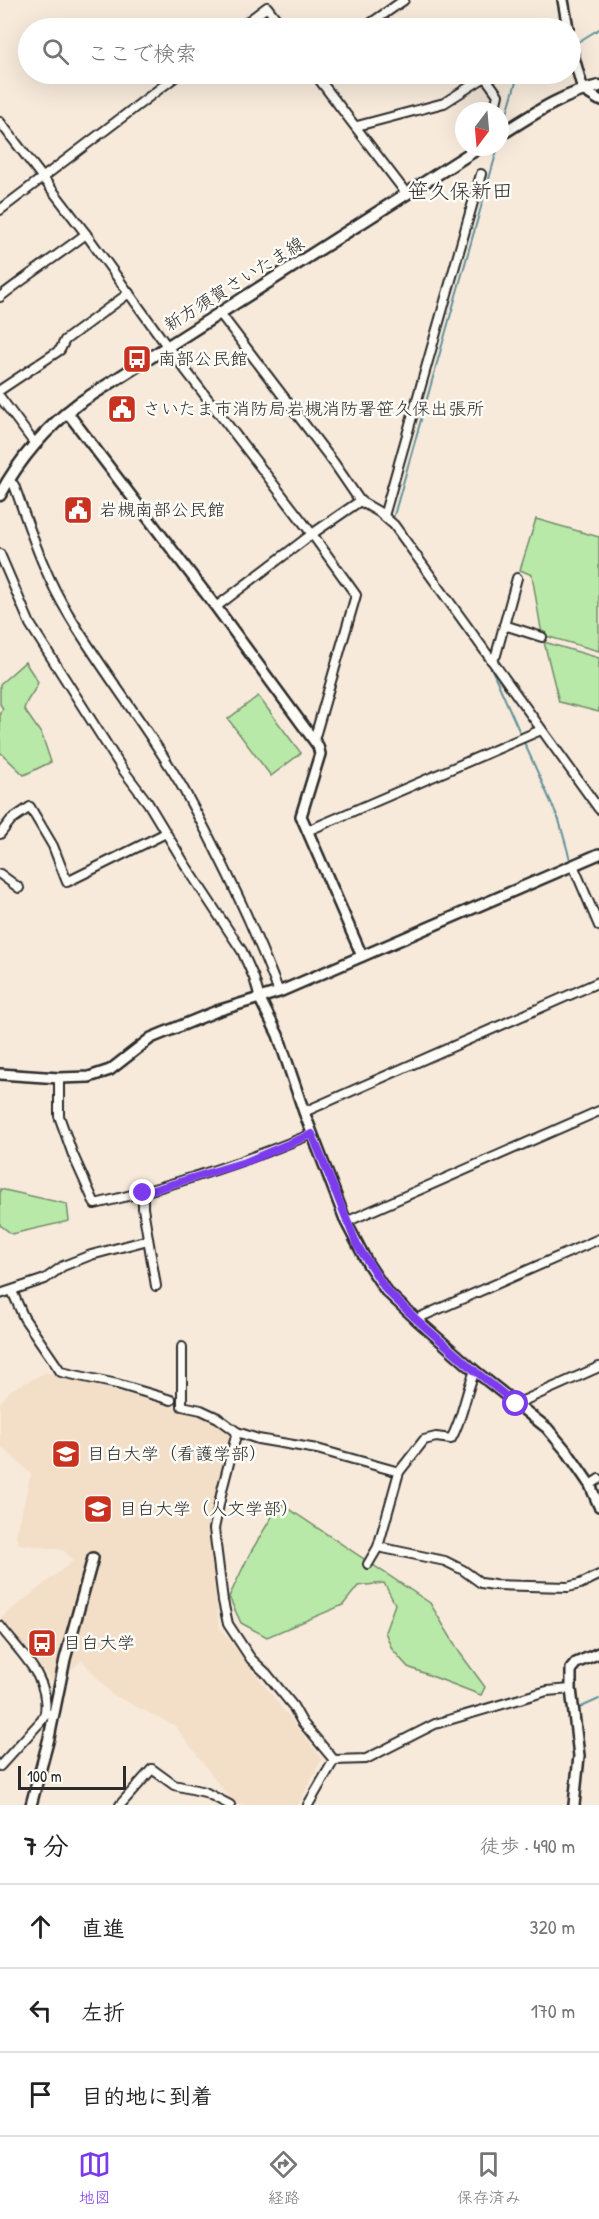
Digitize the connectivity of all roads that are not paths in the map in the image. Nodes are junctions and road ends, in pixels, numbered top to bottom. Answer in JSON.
{"nodes":[{"id":1,"x":405,"y":0,"type":"edge"},
{"id":2,"x":562,"y":0,"type":"edge"},
{"id":3,"x":252,"y":18,"type":"edge"},
{"id":4,"x":275,"y":18,"type":"edge"},
{"id":5,"x":379,"y":18,"type":"edge"},
{"id":6,"x":566,"y":18,"type":"edge"},
{"id":7,"x":581,"y":83,"type":"edge"},
{"id":8,"x":166,"y":84,"type":"edge"},
{"id":9,"x":323,"y":84,"type":"edge"},
{"id":10,"x":475,"y":84,"type":"edge"},
{"id":11,"x":490,"y":84,"type":"edge"},
{"id":12,"x":599,"y":86,"type":"edge"},
{"id":13,"x":583,"y":90,"type":"junction"},
{"id":14,"x":599,"y":100,"type":"edge"},
{"id":15,"x":496,"y":102,"type":"edge"},
{"id":16,"x":0,"y":122,"type":"edge"},
{"id":17,"x":357,"y":126,"type":"junction"},
{"id":18,"x":509,"y":129,"type":"edge"},
{"id":19,"x":466,"y":156,"type":"edge"},
{"id":20,"x":481,"y":174,"type":"dead end"},
{"id":21,"x":43,"y":178,"type":"junction"},
{"id":22,"x":406,"y":194,"type":"junction"},
{"id":23,"x":0,"y":210,"type":"edge"},
{"id":24,"x":86,"y":234,"type":"junction"},
{"id":25,"x":129,"y":293,"type":"junction"},
{"id":26,"x":0,"y":297,"type":"edge"},
{"id":27,"x":219,"y":312,"type":"junction"},
{"id":28,"x":167,"y":346,"type":"junction"},
{"id":29,"x":0,"y":390,"type":"edge"},
{"id":30,"x":0,"y":398,"type":"edge"},
{"id":31,"x":67,"y":412,"type":"junction"},
{"id":32,"x":34,"y":444,"type":"junction"},
{"id":33,"x":8,"y":480,"type":"junction"},
{"id":34,"x":0,"y":495,"type":"edge"},
{"id":35,"x":360,"y":501,"type":"junction"},
{"id":36,"x":384,"y":516,"type":"junction"},
{"id":37,"x":312,"y":534,"type":"junction"},
{"id":38,"x":0,"y":555,"type":"edge"},
{"id":39,"x":517,"y":578,"type":"dead end"},
{"id":40,"x":216,"y":607,"type":"junction"},
{"id":41,"x":504,"y":626,"type":"junction"},
{"id":42,"x":542,"y":637,"type":"dead end"},
{"id":43,"x":491,"y":660,"type":"junction"},
{"id":44,"x":542,"y":730,"type":"junction"},
{"id":45,"x":314,"y":740,"type":"junction"},
{"id":46,"x":599,"y":809,"type":"edge"},
{"id":47,"x":307,"y":831,"type":"junction"},
{"id":48,"x":166,"y":833,"type":"junction"},
{"id":49,"x":0,"y":834,"type":"edge"},
{"id":50,"x":599,"y":854,"type":"edge"},
{"id":51,"x":573,"y":865,"type":"junction"},
{"id":52,"x":0,"y":874,"type":"edge"},
{"id":53,"x":19,"y":888,"type":"dead end"},
{"id":54,"x":599,"y":926,"type":"edge"},
{"id":55,"x":362,"y":956,"type":"junction"},
{"id":56,"x":599,"y":982,"type":"edge"},
{"id":57,"x":279,"y":992,"type":"junction"},
{"id":58,"x":260,"y":999,"type":"junction"},
{"id":59,"x":0,"y":1074,"type":"edge"},
{"id":60,"x":59,"y":1078,"type":"junction"},
{"id":61,"x":599,"y":1111,"type":"edge"},
{"id":62,"x":304,"y":1112,"type":"junction"},
{"id":63,"x":312,"y":1134,"type":"junction"},
{"id":64,"x":143,"y":1193,"type":"junction"},
{"id":65,"x":346,"y":1222,"type":"junction"},
{"id":66,"x":599,"y":1239,"type":"edge"},
{"id":67,"x":148,"y":1240,"type":"junction"},
{"id":68,"x":156,"y":1286,"type":"dead end"},
{"id":69,"x":12,"y":1291,"type":"junction"},
{"id":70,"x":0,"y":1294,"type":"edge"},
{"id":71,"x":416,"y":1319,"type":"junction"},
{"id":72,"x":182,"y":1347,"type":"dead end"},
{"id":73,"x":599,"y":1367,"type":"edge"},
{"id":74,"x":475,"y":1371,"type":"junction"},
{"id":75,"x":171,"y":1400,"type":"dead end"},
{"id":76,"x":516,"y":1404,"type":"junction"},
{"id":77,"x":237,"y":1432,"type":"junction"},
{"id":78,"x":399,"y":1472,"type":"junction"},
{"id":79,"x":599,"y":1479,"type":"edge"},
{"id":80,"x":590,"y":1485,"type":"junction"},
{"id":81,"x":599,"y":1506,"type":"edge"},
{"id":82,"x":378,"y":1547,"type":"junction"},
{"id":83,"x":93,"y":1558,"type":"dead end"},
{"id":84,"x":368,"y":1564,"type":"dead end"},
{"id":85,"x":599,"y":1575,"type":"edge"},
{"id":86,"x":0,"y":1626,"type":"edge"},
{"id":87,"x":599,"y":1653,"type":"edge"},
{"id":88,"x":571,"y":1689,"type":"junction"},
{"id":89,"x":50,"y":1714,"type":"junction"},
{"id":90,"x":334,"y":1760,"type":"junction"},
{"id":91,"x":0,"y":1766,"type":"edge"},
{"id":92,"x":31,"y":1805,"type":"edge"},
{"id":93,"x":120,"y":1805,"type":"edge"},
{"id":94,"x":230,"y":1805,"type":"edge"},
{"id":95,"x":308,"y":1805,"type":"edge"},
{"id":96,"x":574,"y":1805,"type":"edge"}],
"edges":[{"from":1,"to":5,"type":"street"},
{"from":2,"to":6,"type":"street"},
{"from":3,"to":4,"type":"street"},
{"from":7,"to":13,"type":"street"},
{"from":8,"to":21,"type":"street"},
{"from":9,"to":17,"type":"street"},
{"from":10,"to":17,"type":"street"},
{"from":11,"to":15,"type":"street"},
{"from":12,"to":13,"type":"main road"},
{"from":13,"to":14,"type":"street"},
{"from":13,"to":18,"type":"main road"},
{"from":16,"to":21,"type":"street"},
{"from":17,"to":22,"type":"street"},
{"from":19,"to":22,"type":"main road","name":"新方須賀さいたま線"},
{"from":20,"to":36,"type":"street"},
{"from":21,"to":23,"type":"street"},
{"from":21,"to":24,"type":"street"},
{"from":22,"to":27,"type":"main road","name":"新方須賀さいたま線"},
{"from":24,"to":25,"type":"street"},
{"from":24,"to":26,"type":"street"},
{"from":25,"to":28,"type":"street"},
{"from":25,"to":29,"type":"street"},
{"from":27,"to":28,"type":"main road","name":"新方須賀さいたま線"},
{"from":27,"to":35,"type":"street"},
{"from":28,"to":31,"type":"main road","name":"新方須賀さいたま線"},
{"from":28,"to":37,"type":"street"},
{"from":30,"to":32,"type":"street"},
{"from":31,"to":32,"type":"main road","name":"新方須賀さいたま線"},
{"from":31,"to":40,"type":"street"},
{"from":32,"to":33,"type":"main road","name":"新方須賀さいたま線"},
{"from":33,"to":34,"type":"main road","name":"新方須賀さいたま線"},
{"from":33,"to":57,"type":"street"},
{"from":35,"to":36,"type":"street"},
{"from":35,"to":37,"type":"street"},
{"from":36,"to":43,"type":"street"},
{"from":37,"to":40,"type":"street"},
{"from":37,"to":45,"type":"street"},
{"from":38,"to":48,"type":"street"},
{"from":39,"to":41,"type":"street"},
{"from":40,"to":45,"type":"street"},
{"from":41,"to":42,"type":"street"},
{"from":41,"to":43,"type":"street"},
{"from":43,"to":44,"type":"street"},
{"from":44,"to":46,"type":"street"},
{"from":44,"to":47,"type":"street"},
{"from":45,"to":47,"type":"street"},
{"from":47,"to":55,"type":"street"},
{"from":48,"to":49,"type":"street"},
{"from":48,"to":58,"type":"street"},
{"from":50,"to":51,"type":"street"},
{"from":51,"to":54,"type":"street"},
{"from":51,"to":55,"type":"street"},
{"from":52,"to":53,"type":"street"},
{"from":55,"to":57,"type":"street"},
{"from":56,"to":62,"type":"street"},
{"from":57,"to":58,"type":"street"},
{"from":58,"to":60,"type":"street"},
{"from":58,"to":62,"type":"street"},
{"from":59,"to":60,"type":"street"},
{"from":60,"to":64,"type":"street"},
{"from":61,"to":65,"type":"street"},
{"from":62,"to":63,"type":"street"},
{"from":63,"to":64,"type":"street"},
{"from":63,"to":65,"type":"street"},
{"from":64,"to":67,"type":"street"},
{"from":65,"to":71,"type":"street"},
{"from":66,"to":71,"type":"street"},
{"from":67,"to":68,"type":"street"},
{"from":67,"to":69,"type":"street"},
{"from":69,"to":70,"type":"street"},
{"from":69,"to":75,"type":"street"},
{"from":71,"to":74,"type":"street"},
{"from":72,"to":77,"type":"street"},
{"from":73,"to":76,"type":"street"},
{"from":74,"to":76,"type":"street"},
{"from":74,"to":78,"type":"street"},
{"from":76,"to":80,"type":"street"},
{"from":77,"to":78,"type":"street"},
{"from":77,"to":90,"type":"street"},
{"from":78,"to":82,"type":"street"},
{"from":79,"to":80,"type":"street"},
{"from":80,"to":81,"type":"street"},
{"from":82,"to":84,"type":"street"},
{"from":82,"to":85,"type":"street"},
{"from":83,"to":89,"type":"street"},
{"from":86,"to":89,"type":"street"},
{"from":87,"to":88,"type":"street"},
{"from":88,"to":90,"type":"street"},
{"from":88,"to":96,"type":"street"},
{"from":89,"to":91,"type":"street"},
{"from":89,"to":92,"type":"street"},
{"from":90,"to":95,"type":"street"},
{"from":93,"to":94,"type":"street"}]}
